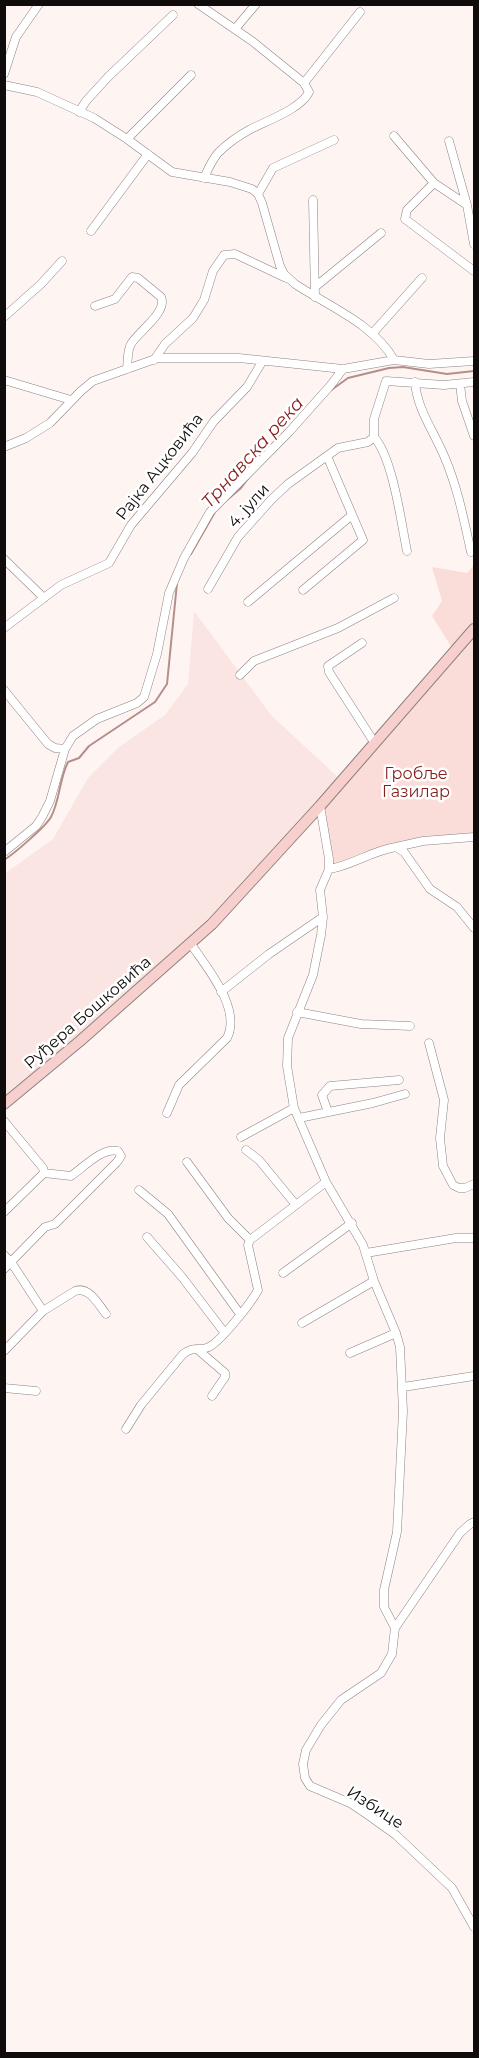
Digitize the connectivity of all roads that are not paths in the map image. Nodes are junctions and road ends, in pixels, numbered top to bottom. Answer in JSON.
{"nodes":[{"id":1,"x":39,"y":4,"type":"edge"},
{"id":2,"x":198,"y":4,"type":"edge"},
{"id":3,"x":256,"y":4,"type":"edge"},
{"id":4,"x":360,"y":12,"type":"dead end"},
{"id":5,"x":173,"y":15,"type":"dead end"},
{"id":6,"x":235,"y":29,"type":"junction"},
{"id":7,"x":4,"y":74,"type":"edge"},
{"id":8,"x":191,"y":75,"type":"dead end"},
{"id":9,"x":304,"y":83,"type":"junction"},
{"id":10,"x":4,"y":85,"type":"edge"},
{"id":11,"x":79,"y":112,"type":"junction"},
{"id":12,"x":394,"y":136,"type":"dead end"},
{"id":13,"x":127,"y":139,"type":"junction"},
{"id":14,"x":334,"y":140,"type":"dead end"},
{"id":15,"x":448,"y":141,"type":"dead end"},
{"id":16,"x":148,"y":154,"type":"junction"},
{"id":17,"x":204,"y":178,"type":"junction"},
{"id":18,"x":434,"y":183,"type":"junction"},
{"id":19,"x":258,"y":194,"type":"junction"},
{"id":20,"x":313,"y":200,"type":"dead end"},
{"id":21,"x":467,"y":205,"type":"junction"},
{"id":22,"x":91,"y":231,"type":"dead end"},
{"id":23,"x":381,"y":232,"type":"dead end"},
{"id":24,"x":474,"y":244,"type":"edge"},
{"id":25,"x":62,"y":261,"type":"dead end"},
{"id":26,"x":474,"y":272,"type":"edge"},
{"id":27,"x":422,"y":278,"type":"dead end"},
{"id":28,"x":291,"y":281,"type":"junction"},
{"id":29,"x":315,"y":287,"type":"junction"},
{"id":30,"x":315,"y":297,"type":"junction"},
{"id":31,"x":95,"y":306,"type":"dead end"},
{"id":32,"x":4,"y":317,"type":"edge"},
{"id":33,"x":372,"y":334,"type":"junction"},
{"id":34,"x":154,"y":360,"type":"junction"},
{"id":35,"x":394,"y":360,"type":"junction"},
{"id":36,"x":474,"y":361,"type":"edge"},
{"id":37,"x":262,"y":362,"type":"junction"},
{"id":38,"x":127,"y":369,"type":"junction"},
{"id":39,"x":343,"y":369,"type":"junction"},
{"id":40,"x":4,"y":380,"type":"edge"},
{"id":41,"x":415,"y":382,"type":"junction"},
{"id":42,"x":474,"y":382,"type":"edge"},
{"id":43,"x":460,"y":384,"type":"junction"},
{"id":44,"x":71,"y":400,"type":"junction"},
{"id":45,"x":474,"y":436,"type":"edge"},
{"id":46,"x":374,"y":437,"type":"junction"},
{"id":47,"x":4,"y":447,"type":"edge"},
{"id":48,"x":327,"y":456,"type":"junction"},
{"id":49,"x":352,"y":515,"type":"junction"},
{"id":50,"x":407,"y":551,"type":"dead end"},
{"id":51,"x":471,"y":552,"type":"dead end"},
{"id":52,"x":4,"y":559,"type":"edge"},
{"id":53,"x":208,"y":589,"type":"dead end"},
{"id":54,"x":303,"y":590,"type":"dead end"},
{"id":55,"x":44,"y":598,"type":"junction"},
{"id":56,"x":394,"y":598,"type":"dead end"},
{"id":57,"x":248,"y":602,"type":"dead end"},
{"id":58,"x":4,"y":628,"type":"edge"},
{"id":59,"x":474,"y":629,"type":"edge"},
{"id":60,"x":362,"y":642,"type":"dead end"},
{"id":61,"x":240,"y":675,"type":"dead end"},
{"id":62,"x":4,"y":690,"type":"edge"},
{"id":63,"x":374,"y":742,"type":"junction"},
{"id":64,"x":65,"y":749,"type":"junction"},
{"id":65,"x":320,"y":806,"type":"junction"},
{"id":66,"x":474,"y":837,"type":"edge"},
{"id":67,"x":396,"y":847,"type":"junction"},
{"id":68,"x":4,"y":852,"type":"edge"},
{"id":69,"x":329,"y":869,"type":"junction"},
{"id":70,"x":323,"y":917,"type":"junction"},
{"id":71,"x":474,"y":928,"type":"edge"},
{"id":72,"x":191,"y":944,"type":"junction"},
{"id":73,"x":222,"y":992,"type":"junction"},
{"id":74,"x":297,"y":1012,"type":"junction"},
{"id":75,"x":410,"y":1026,"type":"dead end"},
{"id":76,"x":429,"y":1043,"type":"dead end"},
{"id":77,"x":399,"y":1080,"type":"dead end"},
{"id":78,"x":405,"y":1094,"type":"dead end"},
{"id":79,"x":4,"y":1104,"type":"edge"},
{"id":80,"x":294,"y":1108,"type":"junction"},
{"id":81,"x":328,"y":1112,"type":"junction"},
{"id":82,"x":167,"y":1113,"type":"dead end"},
{"id":83,"x":299,"y":1118,"type":"junction"},
{"id":84,"x":4,"y":1121,"type":"edge"},
{"id":85,"x":241,"y":1137,"type":"dead end"},
{"id":86,"x":246,"y":1150,"type":"dead end"},
{"id":87,"x":187,"y":1162,"type":"dead end"},
{"id":88,"x":44,"y":1173,"type":"junction"},
{"id":89,"x":326,"y":1182,"type":"junction"},
{"id":90,"x":474,"y":1184,"type":"edge"},
{"id":91,"x":139,"y":1190,"type":"dead end"},
{"id":92,"x":296,"y":1205,"type":"junction"},
{"id":93,"x":4,"y":1212,"type":"edge"},
{"id":94,"x":352,"y":1223,"type":"junction"},
{"id":95,"x":147,"y":1237,"type":"dead end"},
{"id":96,"x":473,"y":1238,"type":"dead end"},
{"id":97,"x":250,"y":1240,"type":"junction"},
{"id":98,"x":366,"y":1253,"type":"junction"},
{"id":99,"x":4,"y":1255,"type":"edge"},
{"id":100,"x":11,"y":1262,"type":"junction"},
{"id":101,"x":4,"y":1269,"type":"edge"},
{"id":102,"x":283,"y":1273,"type":"dead end"},
{"id":103,"x":374,"y":1281,"type":"junction"},
{"id":104,"x":43,"y":1311,"type":"junction"},
{"id":105,"x":106,"y":1314,"type":"dead end"},
{"id":106,"x":240,"y":1314,"type":"junction"},
{"id":107,"x":302,"y":1323,"type":"dead end"},
{"id":108,"x":224,"y":1332,"type":"junction"},
{"id":109,"x":396,"y":1333,"type":"junction"},
{"id":110,"x":197,"y":1349,"type":"junction"},
{"id":111,"x":4,"y":1351,"type":"edge"},
{"id":112,"x":350,"y":1353,"type":"dead end"},
{"id":113,"x":474,"y":1376,"type":"edge"},
{"id":114,"x":403,"y":1387,"type":"junction"},
{"id":115,"x":4,"y":1388,"type":"edge"},
{"id":116,"x":36,"y":1390,"type":"dead end"},
{"id":117,"x":212,"y":1396,"type":"dead end"},
{"id":118,"x":126,"y":1429,"type":"dead end"},
{"id":119,"x":474,"y":1522,"type":"edge"},
{"id":120,"x":395,"y":1628,"type":"junction"},
{"id":121,"x":474,"y":1927,"type":"edge"}],
"edges":[{"from":1,"to":7,"type":"street"},
{"from":2,"to":6,"type":"street"},
{"from":3,"to":6,"type":"street"},
{"from":4,"to":9,"type":"street"},
{"from":5,"to":11,"type":"street"},
{"from":6,"to":9,"type":"street"},
{"from":8,"to":13,"type":"street"},
{"from":9,"to":17,"type":"street"},
{"from":10,"to":11,"type":"street"},
{"from":11,"to":13,"type":"street"},
{"from":12,"to":18,"type":"street"},
{"from":13,"to":16,"type":"street"},
{"from":14,"to":19,"type":"street"},
{"from":15,"to":21,"type":"street"},
{"from":16,"to":17,"type":"street"},
{"from":16,"to":22,"type":"street"},
{"from":17,"to":19,"type":"street"},
{"from":18,"to":21,"type":"street"},
{"from":18,"to":26,"type":"street"},
{"from":19,"to":28,"type":"street"},
{"from":20,"to":29,"type":"street"},
{"from":21,"to":24,"type":"street"},
{"from":23,"to":29,"type":"street"},
{"from":25,"to":32,"type":"street"},
{"from":27,"to":33,"type":"street"},
{"from":28,"to":30,"type":"street"},
{"from":28,"to":34,"type":"street"},
{"from":29,"to":30,"type":"street"},
{"from":30,"to":33,"type":"street"},
{"from":31,"to":38,"type":"street"},
{"from":33,"to":35,"type":"street"},
{"from":34,"to":37,"type":"street"},
{"from":34,"to":38,"type":"street"},
{"from":35,"to":36,"type":"street"},
{"from":35,"to":39,"type":"street"},
{"from":37,"to":39,"type":"street"},
{"from":37,"to":55,"type":"street","name":"Рајка Ацковића"},
{"from":38,"to":44,"type":"street"},
{"from":39,"to":64,"type":"street"},
{"from":40,"to":44,"type":"street"},
{"from":41,"to":43,"type":"street"},
{"from":41,"to":46,"type":"street"},
{"from":41,"to":51,"type":"street"},
{"from":42,"to":43,"type":"street"},
{"from":43,"to":45,"type":"street"},
{"from":44,"to":47,"type":"street"},
{"from":46,"to":48,"type":"street","name":"4. јули"},
{"from":46,"to":50,"type":"street"},
{"from":48,"to":49,"type":"street"},
{"from":48,"to":53,"type":"street","name":"4. јули"},
{"from":49,"to":54,"type":"street"},
{"from":49,"to":57,"type":"street"},
{"from":52,"to":55,"type":"street"},
{"from":55,"to":58,"type":"street","name":"Рајка Ацковића"},
{"from":56,"to":61,"type":"street"},
{"from":59,"to":63,"type":"main road","name":"Руђера Бошковића"},
{"from":60,"to":63,"type":"street"},
{"from":62,"to":64,"type":"street"},
{"from":63,"to":65,"type":"main road","name":"Руђера Бошковића"},
{"from":64,"to":68,"type":"street"},
{"from":65,"to":69,"type":"street"},
{"from":65,"to":72,"type":"main road","name":"Руђера Бошковића"},
{"from":66,"to":67,"type":"street"},
{"from":67,"to":69,"type":"street"},
{"from":67,"to":71,"type":"street"},
{"from":69,"to":70,"type":"street"},
{"from":70,"to":73,"type":"street"},
{"from":70,"to":74,"type":"street"},
{"from":72,"to":73,"type":"street"},
{"from":72,"to":79,"type":"main road","name":"Руђера Бошковића"},
{"from":73,"to":82,"type":"street"},
{"from":74,"to":75,"type":"street"},
{"from":74,"to":80,"type":"street"},
{"from":76,"to":90,"type":"street"},
{"from":77,"to":81,"type":"street"},
{"from":78,"to":81,"type":"street"},
{"from":80,"to":83,"type":"street"},
{"from":80,"to":85,"type":"street"},
{"from":81,"to":83,"type":"street"},
{"from":83,"to":89,"type":"street"},
{"from":84,"to":88,"type":"street"},
{"from":86,"to":92,"type":"street"},
{"from":87,"to":97,"type":"street"},
{"from":88,"to":93,"type":"street"},
{"from":88,"to":100,"type":"street"},
{"from":89,"to":92,"type":"street"},
{"from":89,"to":94,"type":"street"},
{"from":91,"to":106,"type":"street"},
{"from":92,"to":97,"type":"street"},
{"from":94,"to":98,"type":"street"},
{"from":94,"to":102,"type":"street"},
{"from":95,"to":108,"type":"street"},
{"from":96,"to":98,"type":"street"},
{"from":97,"to":106,"type":"street"},
{"from":98,"to":103,"type":"street"},
{"from":99,"to":100,"type":"street"},
{"from":100,"to":101,"type":"street"},
{"from":100,"to":104,"type":"street"},
{"from":103,"to":107,"type":"street"},
{"from":103,"to":109,"type":"street"},
{"from":104,"to":105,"type":"street"},
{"from":104,"to":111,"type":"street"},
{"from":106,"to":108,"type":"street"},
{"from":108,"to":110,"type":"street"},
{"from":109,"to":112,"type":"street"},
{"from":109,"to":114,"type":"street"},
{"from":110,"to":117,"type":"street"},
{"from":110,"to":118,"type":"street"},
{"from":113,"to":114,"type":"street"},
{"from":114,"to":120,"type":"street"},
{"from":115,"to":116,"type":"street"},
{"from":119,"to":120,"type":"street"},
{"from":120,"to":121,"type":"street","name":"Избице"}]}
